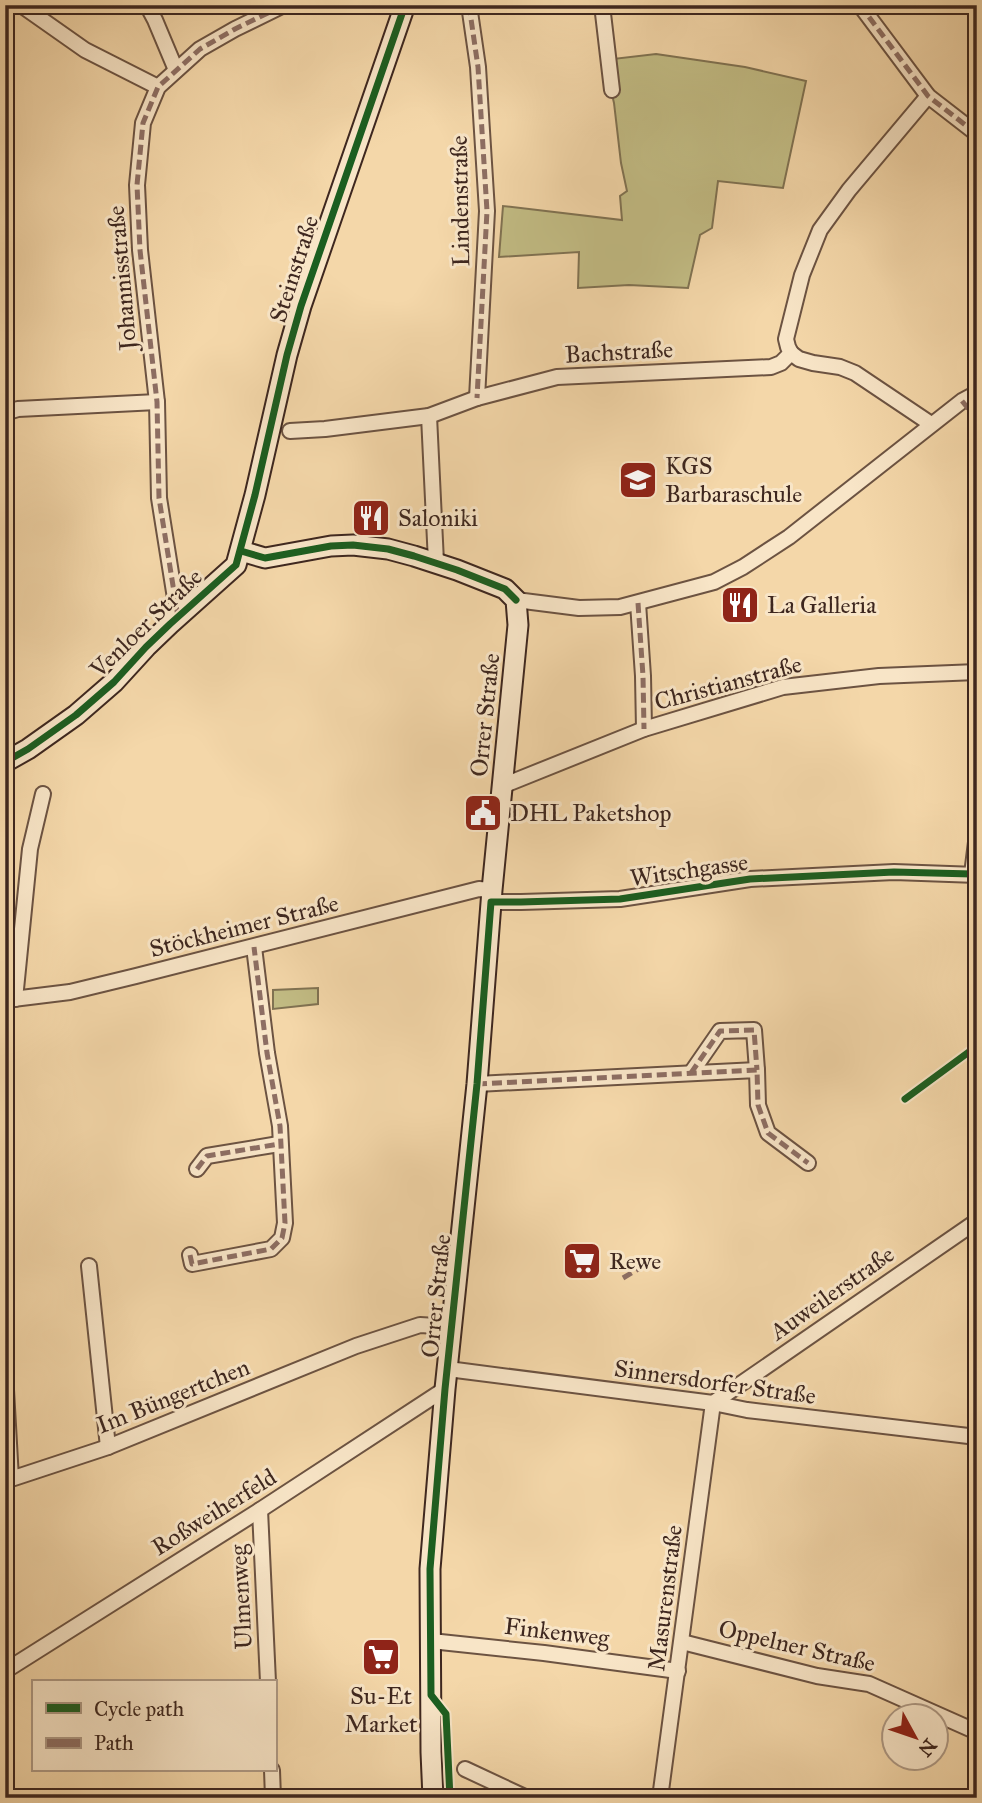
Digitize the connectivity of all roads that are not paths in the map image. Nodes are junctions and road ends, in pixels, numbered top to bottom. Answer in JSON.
{"nodes":[{"id":1,"x":21,"y":5,"type":"edge"},
{"id":2,"x":147,"y":5,"type":"edge"},
{"id":3,"x":284,"y":5,"type":"edge"},
{"id":4,"x":405,"y":5,"type":"edge"},
{"id":5,"x":468,"y":5,"type":"edge"},
{"id":6,"x":602,"y":5,"type":"edge"},
{"id":7,"x":860,"y":5,"type":"edge"},
{"id":8,"x":176,"y":70,"type":"junction"},
{"id":9,"x":158,"y":87,"type":"junction"},
{"id":10,"x":612,"y":90,"type":"dead end"},
{"id":11,"x":928,"y":96,"type":"junction"},
{"id":12,"x":977,"y":134,"type":"edge"},
{"id":13,"x":791,"y":353,"type":"junction"},
{"id":14,"x":977,"y":393,"type":"edge"},
{"id":15,"x":477,"y":398,"type":"junction"},
{"id":16,"x":157,"y":401,"type":"junction"},
{"id":17,"x":5,"y":413,"type":"edge"},
{"id":18,"x":429,"y":416,"type":"junction"},
{"id":19,"x":932,"y":424,"type":"junction"},
{"id":20,"x":290,"y":431,"type":"dead end"},
{"id":21,"x":241,"y":551,"type":"junction"},
{"id":22,"x":436,"y":562,"type":"junction"},
{"id":23,"x":516,"y":600,"type":"junction"},
{"id":24,"x":638,"y":603,"type":"junction"},
{"id":25,"x":178,"y":617,"type":"junction"},
{"id":26,"x":977,"y":671,"type":"edge"},
{"id":27,"x":644,"y":729,"type":"junction"},
{"id":28,"x":5,"y":761,"type":"edge"},
{"id":29,"x":502,"y":786,"type":"junction"},
{"id":30,"x":43,"y":794,"type":"dead end"},
{"id":31,"x":977,"y":834,"type":"edge"},
{"id":32,"x":974,"y":875,"type":"edge"},
{"id":33,"x":491,"y":896,"type":"junction"},
{"id":34,"x":254,"y":947,"type":"junction"},
{"id":35,"x":10,"y":1000,"type":"edge"},
{"id":36,"x":757,"y":1070,"type":"junction"},
{"id":37,"x":691,"y":1073,"type":"junction"},
{"id":38,"x":477,"y":1084,"type":"junction"},
{"id":39,"x":279,"y":1144,"type":"junction"},
{"id":40,"x":808,"y":1163,"type":"dead end"},
{"id":41,"x":197,"y":1169,"type":"dead end"},
{"id":42,"x":977,"y":1221,"type":"edge"},
{"id":43,"x":190,"y":1255,"type":"dead end"},
{"id":44,"x":89,"y":1266,"type":"dead end"},
{"id":45,"x":452,"y":1327,"type":"junction"},
{"id":46,"x":448,"y":1369,"type":"junction"},
{"id":47,"x":5,"y":1372,"type":"edge"},
{"id":48,"x":445,"y":1389,"type":"junction"},
{"id":49,"x":713,"y":1403,"type":"junction"},
{"id":50,"x":977,"y":1437,"type":"edge"},
{"id":51,"x":108,"y":1447,"type":"junction"},
{"id":52,"x":260,"y":1510,"type":"junction"},
{"id":53,"x":431,"y":1640,"type":"junction"},
{"id":54,"x":682,"y":1642,"type":"junction"},
{"id":55,"x":5,"y":1671,"type":"edge"},
{"id":56,"x":678,"y":1671,"type":"junction"},
{"id":57,"x":268,"y":1680,"type":"edge"},
{"id":58,"x":977,"y":1732,"type":"edge"},
{"id":59,"x":465,"y":1769,"type":"dead end"},
{"id":60,"x":272,"y":1772,"type":"edge"},
{"id":61,"x":273,"y":1798,"type":"edge"},
{"id":62,"x":433,"y":1798,"type":"edge"},
{"id":63,"x":527,"y":1798,"type":"edge"},
{"id":64,"x":660,"y":1798,"type":"edge"}],
"edges":[{"from":1,"to":9,"type":"street"},
{"from":2,"to":8,"type":"street"},
{"from":3,"to":8,"type":"street","name":"Johannisstraße"},
{"from":4,"to":21,"type":"street","name":"Steinstraße"},
{"from":5,"to":15,"type":"street","name":"Lindenstraße"},
{"from":6,"to":10,"type":"street"},
{"from":7,"to":11,"type":"street"},
{"from":8,"to":9,"type":"street","name":"Johannisstraße"},
{"from":9,"to":16,"type":"street","name":"Johannisstraße"},
{"from":11,"to":12,"type":"street"},
{"from":11,"to":13,"type":"street"},
{"from":13,"to":15,"type":"street","name":"Bachstraße"},
{"from":13,"to":19,"type":"street"},
{"from":14,"to":19,"type":"street"},
{"from":15,"to":18,"type":"street","name":"Bachstraße"},
{"from":16,"to":17,"type":"street"},
{"from":16,"to":25,"type":"street","name":"Johannisstraße"},
{"from":18,"to":20,"type":"street","name":"Bachstraße"},
{"from":18,"to":22,"type":"street"},
{"from":19,"to":24,"type":"street"},
{"from":21,"to":22,"type":"street"},
{"from":21,"to":25,"type":"street","name":"Venloer Straße"},
{"from":22,"to":23,"type":"street"},
{"from":23,"to":24,"type":"street"},
{"from":23,"to":29,"type":"street","name":"Orrer Straße"},
{"from":24,"to":27,"type":"street"},
{"from":25,"to":28,"type":"street","name":"Venloer Straße"},
{"from":26,"to":27,"type":"street","name":"Christianstraße"},
{"from":27,"to":29,"type":"street","name":"Christianstraße"},
{"from":29,"to":33,"type":"street","name":"Orrer Straße"},
{"from":30,"to":35,"type":"street"},
{"from":31,"to":32,"type":"street"},
{"from":32,"to":33,"type":"street","name":"Witschgasse"},
{"from":33,"to":34,"type":"street","name":"Stöckheimer Straße"},
{"from":33,"to":38,"type":"street","name":"Orrer Straße"},
{"from":34,"to":35,"type":"street","name":"Stöckheimer Straße"},
{"from":34,"to":39,"type":"street"},
{"from":36,"to":37,"type":"street"},
{"from":36,"to":37,"type":"street"},
{"from":36,"to":40,"type":"street"},
{"from":37,"to":38,"type":"street"},
{"from":38,"to":45,"type":"street","name":"Orrer Straße"},
{"from":39,"to":41,"type":"street"},
{"from":39,"to":43,"type":"street"},
{"from":42,"to":49,"type":"street","name":"Auweilerstraße"},
{"from":44,"to":51,"type":"street"},
{"from":45,"to":46,"type":"street","name":"Orrer Straße"},
{"from":45,"to":51,"type":"street","name":"Im Büngertchen"},
{"from":46,"to":48,"type":"street","name":"Orrer Straße"},
{"from":46,"to":49,"type":"street","name":"Sinnersdorfer Straße"},
{"from":47,"to":51,"type":"street","name":"Im Büngertchen"},
{"from":48,"to":52,"type":"street","name":"Roßweiherfeld"},
{"from":48,"to":53,"type":"street","name":"Orrer Straße"},
{"from":49,"to":50,"type":"street","name":"Sinnersdorfer Straße"},
{"from":49,"to":54,"type":"street","name":"Masurenstraße"},
{"from":52,"to":55,"type":"street","name":"Roßweiherfeld"},
{"from":52,"to":57,"type":"street","name":"Ulmenweg"},
{"from":53,"to":56,"type":"street","name":"Finkenweg"},
{"from":53,"to":62,"type":"street","name":"Orrer Straße"},
{"from":54,"to":56,"type":"street","name":"Masurenstraße"},
{"from":54,"to":58,"type":"street","name":"Oppelner Straße"},
{"from":56,"to":64,"type":"street","name":"Masurenstraße"},
{"from":59,"to":63,"type":"street"},
{"from":60,"to":61,"type":"street"}]}
